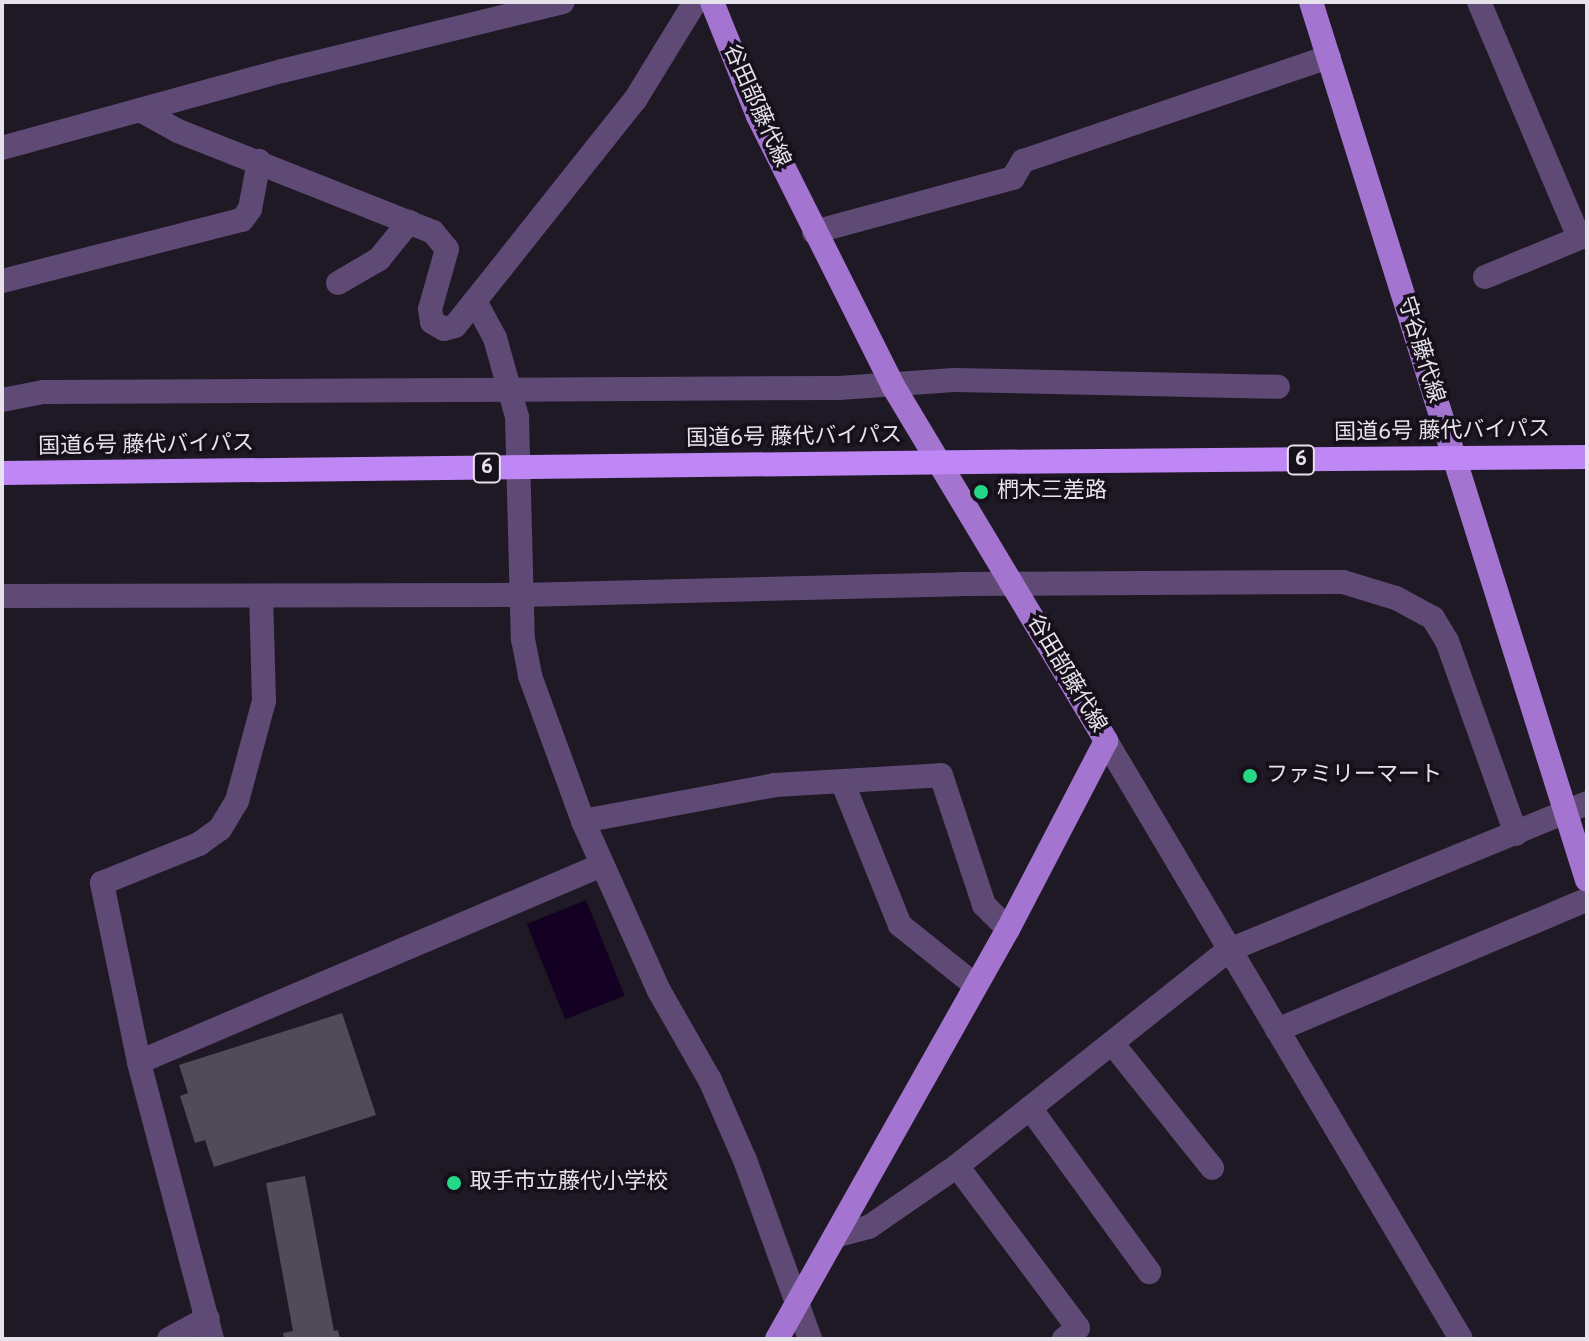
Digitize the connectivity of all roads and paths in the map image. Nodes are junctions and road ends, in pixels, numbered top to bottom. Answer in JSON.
{"nodes":[{"id":1,"x":563,"y":2,"type":"edge"},
{"id":2,"x":695,"y":2,"type":"edge"},
{"id":3,"x":712,"y":2,"type":"edge"},
{"id":4,"x":1311,"y":2,"type":"edge"},
{"id":5,"x":1479,"y":2,"type":"edge"},
{"id":6,"x":516,"y":7,"type":"edge"},
{"id":7,"x":1329,"y":57,"type":"junction"},
{"id":8,"x":140,"y":110,"type":"junction"},
{"id":9,"x":2,"y":148,"type":"edge"},
{"id":10,"x":259,"y":161,"type":"junction"},
{"id":11,"x":409,"y":222,"type":"junction"},
{"id":12,"x":814,"y":232,"type":"junction"},
{"id":13,"x":1583,"y":237,"type":"edge"},
{"id":14,"x":1485,"y":277,"type":"dead end"},
{"id":15,"x":2,"y":281,"type":"edge"},
{"id":16,"x":338,"y":283,"type":"dead end"},
{"id":17,"x":475,"y":301,"type":"junction"},
{"id":18,"x":893,"y":386,"type":"junction"},
{"id":19,"x":1278,"y":387,"type":"dead end"},
{"id":20,"x":509,"y":388,"type":"junction"},
{"id":21,"x":2,"y":400,"type":"edge"},
{"id":22,"x":1587,"y":457,"type":"edge"},
{"id":23,"x":1454,"y":459,"type":"junction"},
{"id":24,"x":2,"y":473,"type":"edge"},
{"id":25,"x":1012,"y":583,"type":"junction"},
{"id":26,"x":521,"y":595,"type":"junction"},
{"id":27,"x":2,"y":596,"type":"edge"},
{"id":28,"x":261,"y":596,"type":"junction"},
{"id":29,"x":1106,"y":741,"type":"junction"},
{"id":30,"x":842,"y":781,"type":"junction"},
{"id":31,"x":1576,"y":809,"type":"edge"},
{"id":32,"x":583,"y":821,"type":"junction"},
{"id":33,"x":1516,"y":834,"type":"junction"},
{"id":34,"x":602,"y":865,"type":"junction"},
{"id":35,"x":1587,"y":880,"type":"edge"},
{"id":36,"x":1587,"y":900,"type":"edge"},
{"id":37,"x":1008,"y":929,"type":"junction"},
{"id":38,"x":1229,"y":950,"type":"junction"},
{"id":39,"x":975,"y":985,"type":"junction"},
{"id":40,"x":1277,"y":1030,"type":"junction"},
{"id":41,"x":1112,"y":1043,"type":"junction"},
{"id":42,"x":139,"y":1062,"type":"junction"},
{"id":43,"x":1030,"y":1108,"type":"junction"},
{"id":44,"x":957,"y":1166,"type":"junction"},
{"id":45,"x":1212,"y":1168,"type":"dead end"},
{"id":46,"x":835,"y":1236,"type":"junction"},
{"id":47,"x":1149,"y":1272,"type":"dead end"},
{"id":48,"x":796,"y":1305,"type":"junction"},
{"id":49,"x":210,"y":1328,"type":"edge"},
{"id":50,"x":169,"y":1339,"type":"edge"},
{"id":51,"x":777,"y":1339,"type":"edge"},
{"id":52,"x":810,"y":1339,"type":"edge"},
{"id":53,"x":1064,"y":1339,"type":"edge"},
{"id":54,"x":1461,"y":1339,"type":"edge"}],
"edges":[{"from":1,"to":6,"type":"street"},
{"from":2,"to":17,"type":"street"},
{"from":3,"to":12,"type":"main road","name":"谷田部藤代線"},
{"from":4,"to":7,"type":"main road","name":"守谷藤代線"},
{"from":5,"to":13,"type":"street"},
{"from":6,"to":8,"type":"street"},
{"from":7,"to":12,"type":"street"},
{"from":7,"to":23,"type":"main road","name":"守谷藤代線"},
{"from":8,"to":9,"type":"street"},
{"from":8,"to":10,"type":"street"},
{"from":10,"to":11,"type":"street"},
{"from":10,"to":15,"type":"street"},
{"from":11,"to":16,"type":"street"},
{"from":11,"to":17,"type":"street"},
{"from":12,"to":18,"type":"main road","name":"谷田部藤代線"},
{"from":13,"to":14,"type":"street"},
{"from":17,"to":20,"type":"street"},
{"from":18,"to":19,"type":"street"},
{"from":18,"to":20,"type":"street"},
{"from":18,"to":25,"type":"main road","name":"谷田部藤代線"},
{"from":20,"to":21,"type":"street"},
{"from":20,"to":26,"type":"street"},
{"from":22,"to":23,"type":"highway","name":"国道6号 藤代バイパス","number":"6"},
{"from":23,"to":24,"type":"highway","name":"国道6号 藤代バイパス","number":"6","bridge":true},
{"from":23,"to":31,"type":"main road","name":"守谷藤代線"},
{"from":25,"to":26,"type":"street"},
{"from":25,"to":29,"type":"main road","name":"谷田部藤代線"},
{"from":25,"to":33,"type":"street"},
{"from":26,"to":28,"type":"street"},
{"from":26,"to":32,"type":"street"},
{"from":27,"to":28,"type":"street"},
{"from":28,"to":42,"type":"street"},
{"from":29,"to":37,"type":"main road","name":"谷田部藤代線"},
{"from":29,"to":38,"type":"street"},
{"from":30,"to":32,"type":"street"},
{"from":30,"to":37,"type":"street"},
{"from":30,"to":39,"type":"street"},
{"from":31,"to":33,"type":"street"},
{"from":31,"to":35,"type":"main road","name":"守谷藤代線"},
{"from":32,"to":34,"type":"street"},
{"from":33,"to":38,"type":"street"},
{"from":34,"to":42,"type":"street"},
{"from":34,"to":48,"type":"street"},
{"from":36,"to":40,"type":"street"},
{"from":37,"to":39,"type":"main road","name":"谷田部藤代線"},
{"from":38,"to":40,"type":"street"},
{"from":38,"to":41,"type":"street"},
{"from":39,"to":46,"type":"main road","name":"谷田部藤代線"},
{"from":40,"to":54,"type":"street"},
{"from":41,"to":43,"type":"street"},
{"from":41,"to":45,"type":"street"},
{"from":42,"to":49,"type":"street"},
{"from":43,"to":44,"type":"street"},
{"from":43,"to":47,"type":"street"},
{"from":44,"to":46,"type":"street"},
{"from":44,"to":53,"type":"street"},
{"from":46,"to":48,"type":"main road","name":"谷田部藤代線"},
{"from":48,"to":51,"type":"main road","name":"谷田部藤代線"},
{"from":48,"to":52,"type":"street"},
{"from":49,"to":50,"type":"street"}]}
